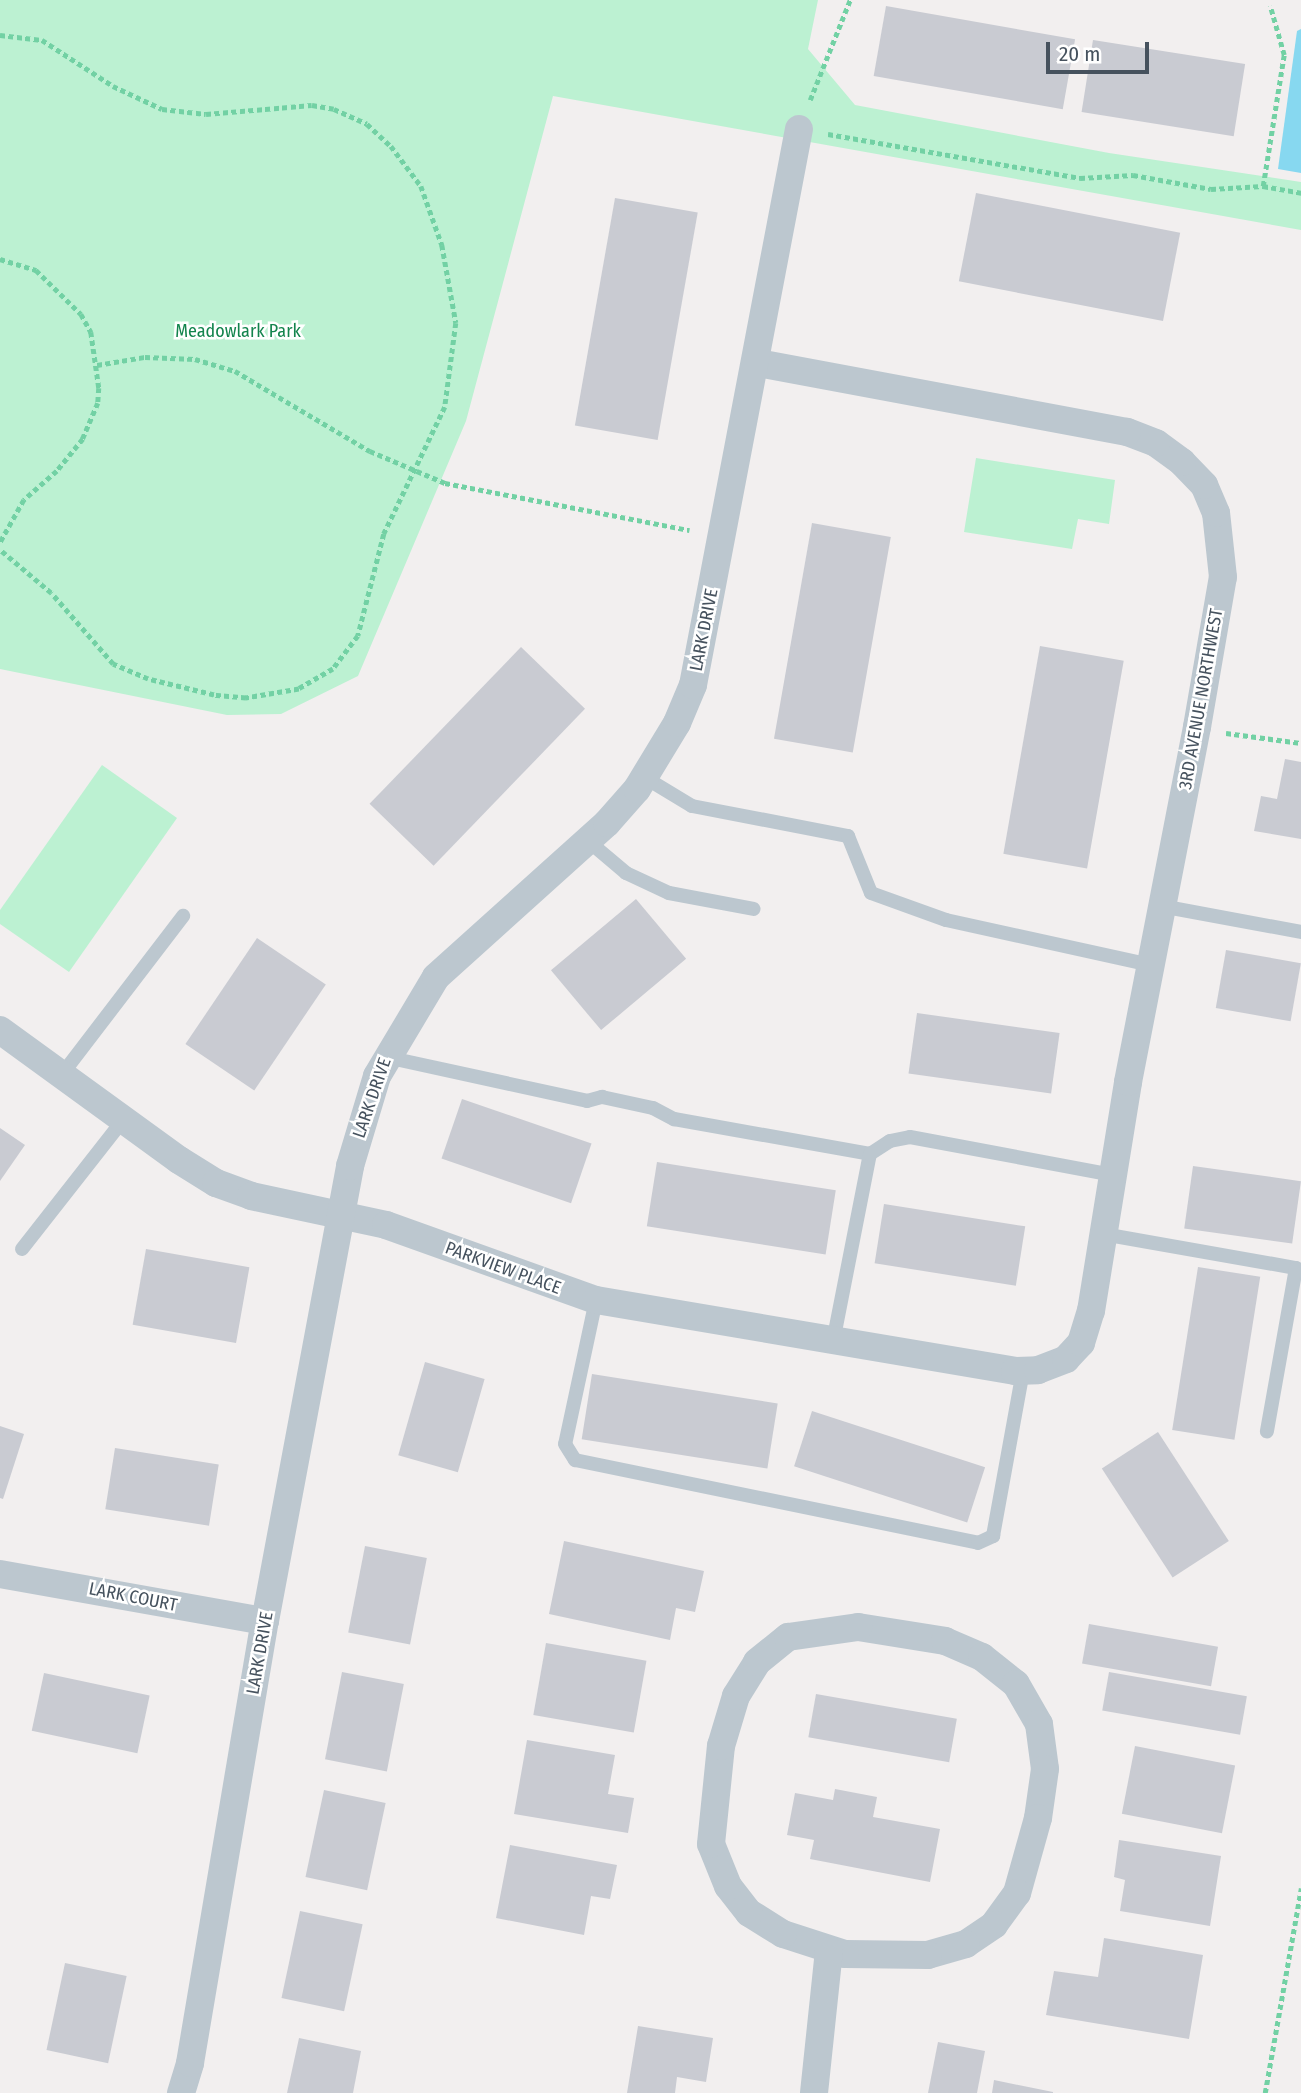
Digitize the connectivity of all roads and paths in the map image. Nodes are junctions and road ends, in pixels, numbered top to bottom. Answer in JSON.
{"nodes":[{"id":1,"x":850,"y":0,"type":"edge"},
{"id":2,"x":1270,"y":6,"type":"dead end"},
{"id":3,"x":0,"y":35,"type":"edge"},
{"id":4,"x":799,"y":129,"type":"junction"},
{"id":5,"x":1263,"y":186,"type":"junction"},
{"id":6,"x":1301,"y":193,"type":"edge"},
{"id":7,"x":0,"y":259,"type":"edge"},
{"id":8,"x":757,"y":363,"type":"junction"},
{"id":9,"x":97,"y":365,"type":"junction"},
{"id":10,"x":419,"y":469,"type":"junction"},
{"id":11,"x":687,"y":529,"type":"dead end"},
{"id":12,"x":0,"y":543,"type":"edge"},
{"id":13,"x":0,"y":550,"type":"edge"},
{"id":14,"x":1198,"y":727,"type":"junction"},
{"id":15,"x":1301,"y":743,"type":"edge"},
{"id":16,"x":644,"y":778,"type":"junction"},
{"id":17,"x":587,"y":840,"type":"junction"},
{"id":18,"x":1161,"y":906,"type":"junction"},
{"id":19,"x":754,"y":909,"type":"dead end"},
{"id":20,"x":183,"y":916,"type":"dead end"},
{"id":21,"x":1301,"y":932,"type":"edge"},
{"id":22,"x":1150,"y":965,"type":"junction"},
{"id":23,"x":0,"y":1030,"type":"edge"},
{"id":24,"x":386,"y":1057,"type":"junction"},
{"id":25,"x":63,"y":1073,"type":"junction"},
{"id":26,"x":124,"y":1119,"type":"junction"},
{"id":27,"x":870,"y":1154,"type":"junction"},
{"id":28,"x":1113,"y":1175,"type":"junction"},
{"id":29,"x":342,"y":1216,"type":"junction"},
{"id":30,"x":1103,"y":1234,"type":"junction"},
{"id":31,"x":22,"y":1249,"type":"dead end"},
{"id":32,"x":596,"y":1300,"type":"junction"},
{"id":33,"x":834,"y":1342,"type":"junction"},
{"id":34,"x":1055,"y":1366,"type":"joint"},
{"id":35,"x":1023,"y":1371,"type":"junction"},
{"id":36,"x":1267,"y":1431,"type":"dead end"},
{"id":37,"x":0,"y":1574,"type":"edge"},
{"id":38,"x":265,"y":1621,"type":"junction"},
{"id":39,"x":1301,"y":1888,"type":"edge"},
{"id":40,"x":829,"y":1951,"type":"junction"},
{"id":41,"x":181,"y":2093,"type":"edge"},
{"id":42,"x":814,"y":2093,"type":"edge"},
{"id":43,"x":1265,"y":2093,"type":"edge"}],
"edges":[{"from":1,"to":4,"type":"path"},
{"from":2,"to":5,"type":"path"},
{"from":3,"to":10,"type":"path"},
{"from":4,"to":5,"type":"path"},
{"from":4,"to":8,"type":"street","name":"LARK DRIVE"},
{"from":5,"to":6,"type":"path"},
{"from":7,"to":9,"type":"path"},
{"from":8,"to":14,"type":"street","name":"3RD AVENUE NORTHWEST"},
{"from":8,"to":16,"type":"street","name":"LARK DRIVE"},
{"from":9,"to":10,"type":"path"},
{"from":9,"to":12,"type":"path"},
{"from":10,"to":11,"type":"path"},
{"from":10,"to":13,"type":"path"},
{"from":14,"to":15,"type":"path"},
{"from":14,"to":18,"type":"street","name":"3RD AVENUE NORTHWEST"},
{"from":16,"to":17,"type":"street","name":"LARK DRIVE"},
{"from":16,"to":22,"type":"lane"},
{"from":17,"to":19,"type":"lane"},
{"from":17,"to":24,"type":"street","name":"LARK DRIVE"},
{"from":18,"to":21,"type":"lane"},
{"from":18,"to":22,"type":"street","name":"3RD AVENUE NORTHWEST"},
{"from":20,"to":25,"type":"lane"},
{"from":22,"to":28,"type":"street","name":"3RD AVENUE NORTHWEST"},
{"from":23,"to":25,"type":"street","name":"PARKVIEW PLACE"},
{"from":24,"to":27,"type":"lane"},
{"from":24,"to":29,"type":"street","name":"LARK DRIVE"},
{"from":25,"to":26,"type":"street","name":"PARKVIEW PLACE"},
{"from":26,"to":29,"type":"street","name":"PARKVIEW PLACE"},
{"from":26,"to":31,"type":"lane"},
{"from":27,"to":28,"type":"lane"},
{"from":27,"to":33,"type":"lane"},
{"from":28,"to":30,"type":"street","name":"3RD AVENUE NORTHWEST"},
{"from":29,"to":32,"type":"street","name":"PARKVIEW PLACE"},
{"from":29,"to":38,"type":"street","name":"LARK DRIVE"},
{"from":30,"to":34,"type":"street","name":"3RD AVENUE NORTHWEST"},
{"from":30,"to":36,"type":"lane"},
{"from":32,"to":33,"type":"street","name":"PARKVIEW PLACE"},
{"from":32,"to":35,"type":"lane"},
{"from":33,"to":35,"type":"street","name":"PARKVIEW PLACE"},
{"from":34,"to":35,"type":"street","name":"PARKVIEW PLACE"},
{"from":37,"to":38,"type":"street","name":"LARK COURT"},
{"from":38,"to":41,"type":"street","name":"LARK DRIVE"},
{"from":39,"to":43,"type":"path"},
{"from":40,"to":40,"type":"street"},
{"from":40,"to":42,"type":"street"}]}
